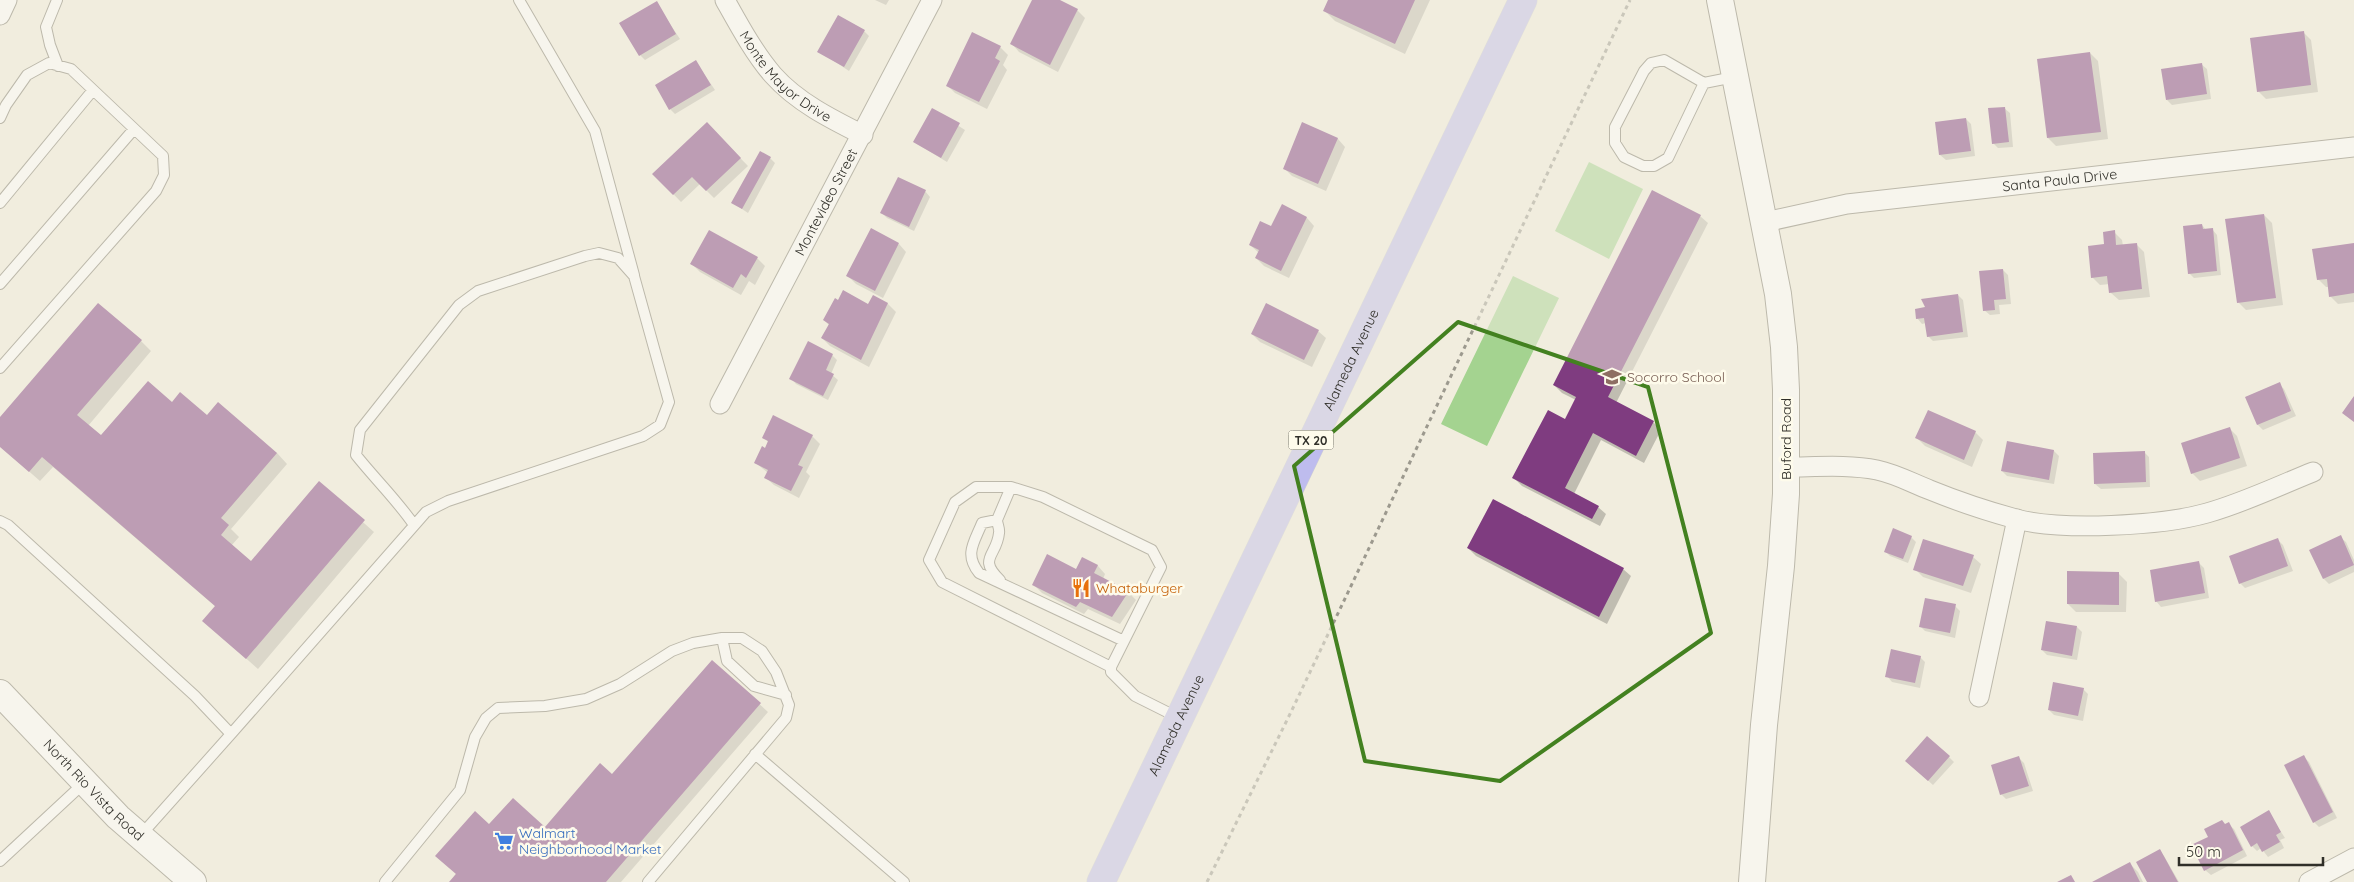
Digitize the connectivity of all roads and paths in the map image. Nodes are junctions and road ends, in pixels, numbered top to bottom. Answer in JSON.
{"nodes":[{"id":1,"x":7,"y":0,"type":"edge"},
{"id":2,"x":57,"y":0,"type":"edge"},
{"id":3,"x":519,"y":0,"type":"edge"},
{"id":4,"x":725,"y":0,"type":"edge"},
{"id":5,"x":932,"y":0,"type":"edge"},
{"id":6,"x":1523,"y":0,"type":"edge"},
{"id":7,"x":1630,"y":0,"type":"edge"},
{"id":8,"x":1720,"y":0,"type":"edge"},
{"id":9,"x":0,"y":15,"type":"edge"},
{"id":10,"x":58,"y":66,"type":"junction"},
{"id":11,"x":1735,"y":77,"type":"junction"},
{"id":12,"x":1704,"y":83,"type":"junction"},
{"id":13,"x":93,"y":90,"type":"junction"},
{"id":14,"x":0,"y":118,"type":"edge"},
{"id":15,"x":134,"y":129,"type":"junction"},
{"id":16,"x":862,"y":135,"type":"junction"},
{"id":17,"x":2354,"y":147,"type":"edge"},
{"id":18,"x":0,"y":204,"type":"edge"},
{"id":19,"x":1765,"y":222,"type":"junction"},
{"id":20,"x":634,"y":276,"type":"junction"},
{"id":21,"x":0,"y":284,"type":"edge"},
{"id":22,"x":0,"y":368,"type":"edge"},
{"id":23,"x":720,"y":404,"type":"dead end"},
{"id":24,"x":1786,"y":467,"type":"junction"},
{"id":25,"x":2313,"y":472,"type":"dead end"},
{"id":26,"x":1011,"y":487,"type":"junction"},
{"id":27,"x":2017,"y":519,"type":"junction"},
{"id":28,"x":997,"y":520,"type":"junction"},
{"id":29,"x":0,"y":521,"type":"edge"},
{"id":30,"x":414,"y":525,"type":"junction"},
{"id":31,"x":1004,"y":583,"type":"junction"},
{"id":32,"x":722,"y":638,"type":"junction"},
{"id":33,"x":1124,"y":641,"type":"junction"},
{"id":34,"x":1111,"y":667,"type":"junction"},
{"id":35,"x":0,"y":693,"type":"edge"},
{"id":36,"x":786,"y":695,"type":"junction"},
{"id":37,"x":1979,"y":697,"type":"dead end"},
{"id":38,"x":1180,"y":718,"type":"junction"},
{"id":39,"x":231,"y":734,"type":"junction"},
{"id":40,"x":755,"y":754,"type":"junction"},
{"id":41,"x":85,"y":782,"type":"junction"},
{"id":42,"x":140,"y":836,"type":"junction"},
{"id":43,"x":2354,"y":858,"type":"edge"},
{"id":44,"x":0,"y":861,"type":"edge"},
{"id":45,"x":892,"y":878,"type":"edge"},
{"id":46,"x":652,"y":881,"type":"edge"},
{"id":47,"x":2314,"y":881,"type":"edge"},
{"id":48,"x":193,"y":882,"type":"edge"},
{"id":49,"x":386,"y":882,"type":"edge"},
{"id":50,"x":904,"y":882,"type":"edge"},
{"id":51,"x":1101,"y":882,"type":"edge"},
{"id":52,"x":1207,"y":882,"type":"edge"},
{"id":53,"x":1752,"y":882,"type":"edge"}],
"edges":[{"from":1,"to":9,"type":"street"},
{"from":2,"to":10,"type":"lane"},
{"from":3,"to":20,"type":"lane"},
{"from":4,"to":16,"type":"street","name":"Monte Mayor Drive"},
{"from":5,"to":16,"type":"street","name":"Montevideo Street"},
{"from":6,"to":38,"type":"main road","name":"Alameda Avenue","number":"TX 20"},
{"from":7,"to":52,"type":"path"},
{"from":8,"to":11,"type":"street","name":"Buford Road"},
{"from":10,"to":13,"type":"lane"},
{"from":10,"to":14,"type":"lane"},
{"from":11,"to":12,"type":"lane"},
{"from":11,"to":19,"type":"street","name":"Buford Road"},
{"from":12,"to":12,"type":"lane"},
{"from":13,"to":15,"type":"lane"},
{"from":13,"to":18,"type":"lane"},
{"from":15,"to":21,"type":"lane"},
{"from":15,"to":22,"type":"lane"},
{"from":16,"to":23,"type":"street","name":"Montevideo Street"},
{"from":17,"to":19,"type":"street","name":"Santa Paula Drive"},
{"from":19,"to":24,"type":"street","name":"Buford Road"},
{"from":20,"to":30,"type":"lane"},
{"from":20,"to":30,"type":"lane"},
{"from":24,"to":27,"type":"street"},
{"from":24,"to":53,"type":"street","name":"Buford Road"},
{"from":25,"to":27,"type":"street"},
{"from":26,"to":28,"type":"lane"},
{"from":26,"to":33,"type":"lane"},
{"from":26,"to":34,"type":"lane"},
{"from":27,"to":37,"type":"street"},
{"from":28,"to":31,"type":"lane"},
{"from":28,"to":31,"type":"lane"},
{"from":29,"to":39,"type":"lane"},
{"from":30,"to":39,"type":"lane"},
{"from":31,"to":33,"type":"lane"},
{"from":32,"to":36,"type":"lane"},
{"from":32,"to":36,"type":"lane"},
{"from":32,"to":49,"type":"lane"},
{"from":33,"to":34,"type":"lane"},
{"from":34,"to":38,"type":"lane"},
{"from":35,"to":41,"type":"street","name":"North Rio Vista Road"},
{"from":36,"to":40,"type":"lane"},
{"from":38,"to":51,"type":"main road","name":"Alameda Avenue","number":"TX 20"},
{"from":39,"to":42,"type":"lane"},
{"from":40,"to":45,"type":"lane"},
{"from":40,"to":46,"type":"lane"},
{"from":41,"to":42,"type":"street","name":"North Rio Vista Road"},
{"from":41,"to":44,"type":"lane"},
{"from":42,"to":48,"type":"street","name":"North Rio Vista Road"},
{"from":43,"to":47,"type":"street"},
{"from":45,"to":50,"type":"lane"}]}
